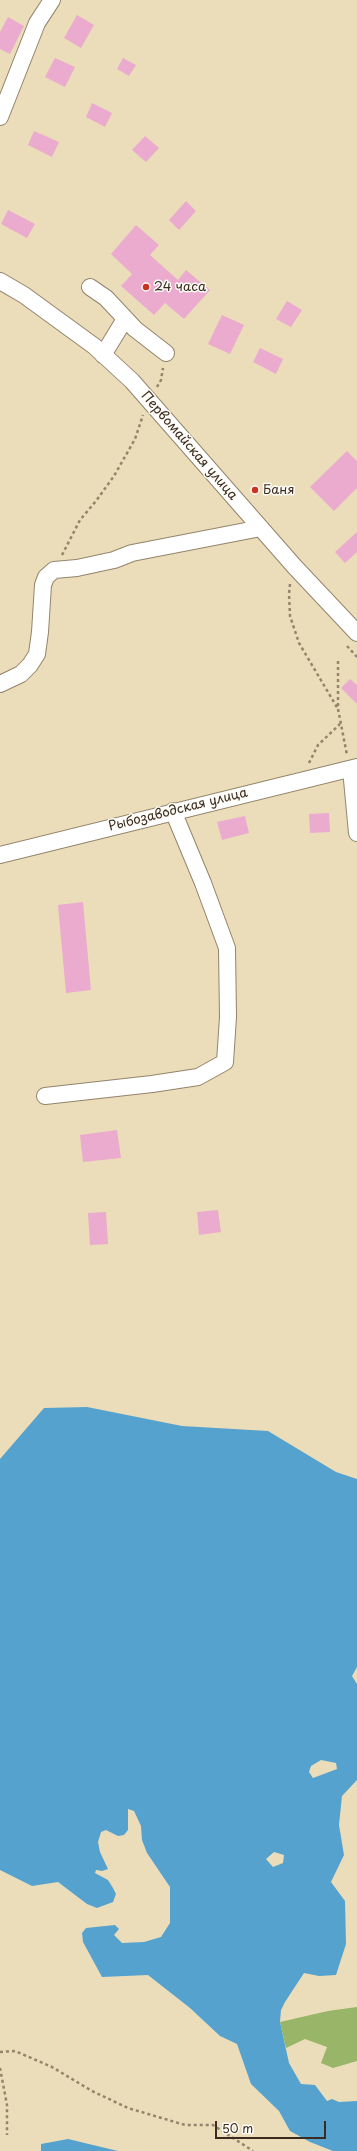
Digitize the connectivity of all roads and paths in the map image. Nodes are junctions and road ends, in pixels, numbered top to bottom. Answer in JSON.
{"nodes":[{"id":1,"x":52,"y":0,"type":"edge"},
{"id":2,"x":0,"y":117,"type":"edge"},
{"id":3,"x":0,"y":281,"type":"edge"},
{"id":4,"x":90,"y":287,"type":"dead end"},
{"id":5,"x":125,"y":318,"type":"junction"},
{"id":6,"x":166,"y":353,"type":"dead end"},
{"id":7,"x":103,"y":355,"type":"junction"},
{"id":8,"x":161,"y":380,"type":"dead end"},
{"id":9,"x":144,"y":408,"type":"junction"},
{"id":10,"x":149,"y":419,"type":"dead end"},
{"id":11,"x":260,"y":528,"type":"junction"},
{"id":12,"x":54,"y":570,"type":"junction"},
{"id":13,"x":290,"y":584,"type":"dead end"},
{"id":14,"x":357,"y":633,"type":"edge"},
{"id":15,"x":338,"y":661,"type":"dead end"},
{"id":16,"x":0,"y":684,"type":"edge"},
{"id":17,"x":338,"y":709,"type":"junction"},
{"id":18,"x":340,"y":723,"type":"junction"},
{"id":19,"x":354,"y":768,"type":"edge"},
{"id":20,"x":294,"y":782,"type":"junction"},
{"id":21,"x":173,"y":811,"type":"junction"},
{"id":22,"x":357,"y":833,"type":"edge"},
{"id":23,"x":0,"y":855,"type":"edge"},
{"id":24,"x":44,"y":1096,"type":"dead end"},
{"id":25,"x":0,"y":2052,"type":"edge"},
{"id":26,"x":0,"y":2068,"type":"edge"},
{"id":27,"x":7,"y":2135,"type":"dead end"},
{"id":28,"x":254,"y":2151,"type":"edge"}],
"edges":[{"from":1,"to":2,"type":"street"},
{"from":3,"to":7,"type":"street","name":"Первомайская улица"},
{"from":4,"to":5,"type":"street"},
{"from":5,"to":6,"type":"street"},
{"from":5,"to":7,"type":"street"},
{"from":7,"to":9,"type":"street","name":"Первомайская улица"},
{"from":8,"to":9,"type":"path"},
{"from":9,"to":10,"type":"path"},
{"from":9,"to":11,"type":"street","name":"Первомайская улица"},
{"from":9,"to":12,"type":"path"},
{"from":11,"to":12,"type":"street"},
{"from":11,"to":14,"type":"street","name":"Первомайская улица"},
{"from":12,"to":16,"type":"street"},
{"from":13,"to":17,"type":"path"},
{"from":15,"to":17,"type":"path"},
{"from":17,"to":18,"type":"path"},
{"from":18,"to":19,"type":"path"},
{"from":18,"to":20,"type":"path"},
{"from":19,"to":20,"type":"street","name":"Рыбозаводская улица"},
{"from":19,"to":22,"type":"street"},
{"from":20,"to":21,"type":"street","name":"Рыбозаводская улица"},
{"from":21,"to":23,"type":"street","name":"Рыбозаводская улица"},
{"from":21,"to":24,"type":"street"},
{"from":25,"to":28,"type":"path"},
{"from":26,"to":27,"type":"path"}]}
